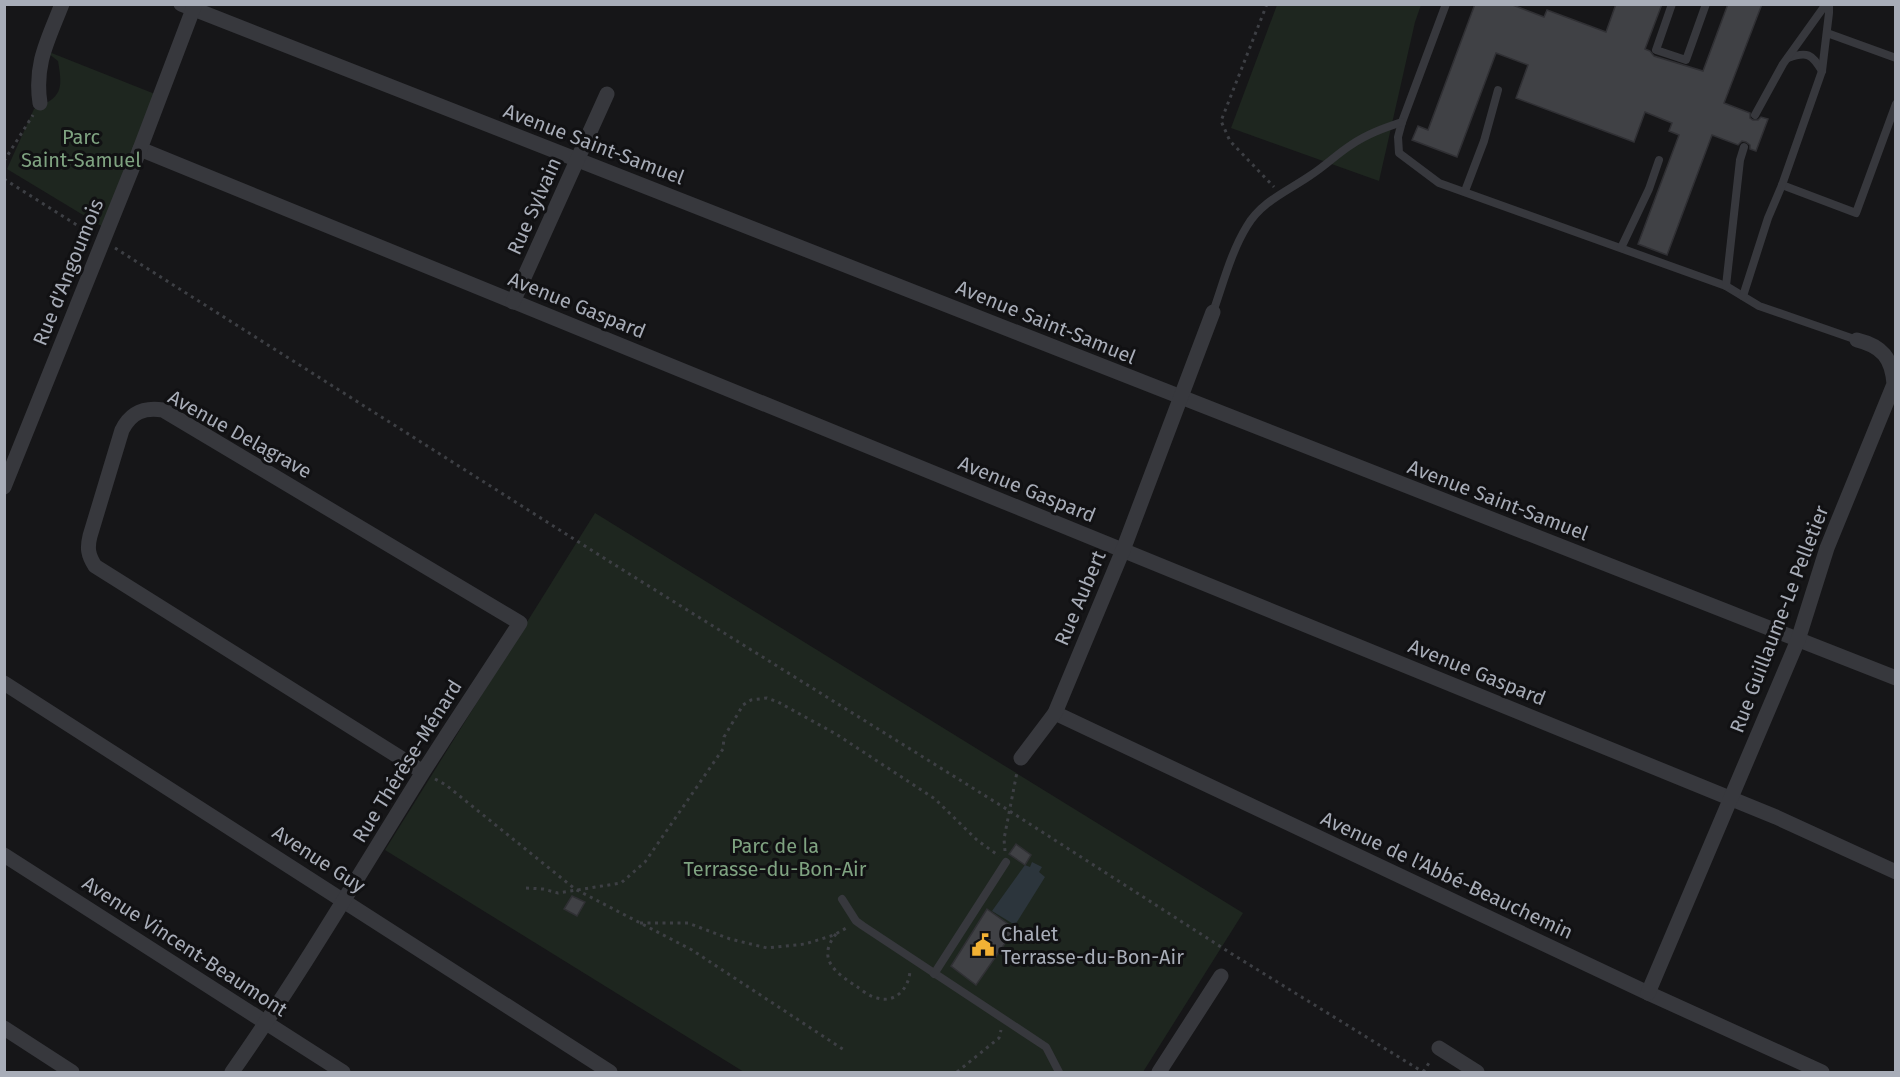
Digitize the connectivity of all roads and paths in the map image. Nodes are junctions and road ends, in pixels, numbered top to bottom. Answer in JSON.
{"nodes":[{"id":1,"x":62,"y":4,"type":"edge"},
{"id":2,"x":1267,"y":4,"type":"edge"},
{"id":3,"x":1446,"y":4,"type":"edge"},
{"id":4,"x":1672,"y":4,"type":"edge"},
{"id":5,"x":1706,"y":4,"type":"edge"},
{"id":6,"x":1828,"y":4,"type":"edge"},
{"id":7,"x":190,"y":6,"type":"edge"},
{"id":8,"x":1827,"y":33,"type":"junction"},
{"id":9,"x":1788,"y":58,"type":"junction"},
{"id":10,"x":1896,"y":58,"type":"edge"},
{"id":11,"x":1822,"y":71,"type":"junction"},
{"id":12,"x":1498,"y":90,"type":"dead end"},
{"id":13,"x":608,"y":94,"type":"dead end"},
{"id":14,"x":40,"y":103,"type":"joint"},
{"id":15,"x":1896,"y":104,"type":"edge"},
{"id":16,"x":1755,"y":115,"type":"dead end"},
{"id":17,"x":1402,"y":122,"type":"junction"},
{"id":18,"x":1744,"y":147,"type":"dead end"},
{"id":19,"x":140,"y":150,"type":"junction"},
{"id":20,"x":578,"y":160,"type":"junction"},
{"id":21,"x":1659,"y":160,"type":"dead end"},
{"id":22,"x":4,"y":161,"type":"edge"},
{"id":23,"x":4,"y":179,"type":"edge"},
{"id":24,"x":1782,"y":185,"type":"junction"},
{"id":25,"x":1465,"y":191,"type":"junction"},
{"id":26,"x":1279,"y":193,"type":"junction"},
{"id":27,"x":104,"y":241,"type":"junction"},
{"id":28,"x":1621,"y":248,"type":"junction"},
{"id":29,"x":1726,"y":286,"type":"junction"},
{"id":30,"x":1743,"y":296,"type":"junction"},
{"id":31,"x":513,"y":302,"type":"junction"},
{"id":32,"x":1213,"y":312,"type":"joint"},
{"id":33,"x":1857,"y":340,"type":"joint"},
{"id":34,"x":1181,"y":399,"type":"junction"},
{"id":35,"x":4,"y":487,"type":"edge"},
{"id":36,"x":1123,"y":550,"type":"junction"},
{"id":37,"x":520,"y":622,"type":"joint"},
{"id":38,"x":1798,"y":640,"type":"junction"},
{"id":39,"x":1896,"y":678,"type":"edge"},
{"id":40,"x":4,"y":683,"type":"edge"},
{"id":41,"x":1055,"y":713,"type":"junction"},
{"id":42,"x":1021,"y":758,"type":"joint"},
{"id":43,"x":423,"y":772,"type":"junction"},
{"id":44,"x":1731,"y":798,"type":"junction"},
{"id":45,"x":1008,"y":810,"type":"junction"},
{"id":46,"x":4,"y":855,"type":"edge"},
{"id":47,"x":1006,"y":862,"type":"junction"},
{"id":48,"x":1896,"y":872,"type":"edge"},
{"id":49,"x":526,"y":888,"type":"dead end"},
{"id":50,"x":575,"y":889,"type":"junction"},
{"id":51,"x":842,"y":899,"type":"dead end"},
{"id":52,"x":345,"y":900,"type":"junction"},
{"id":53,"x":638,"y":923,"type":"junction"},
{"id":54,"x":903,"y":954,"type":"junction"},
{"id":55,"x":934,"y":974,"type":"junction"},
{"id":56,"x":1221,"y":976,"type":"dead end"},
{"id":57,"x":1648,"y":993,"type":"junction"},
{"id":58,"x":1004,"y":1020,"type":"junction"},
{"id":59,"x":266,"y":1023,"type":"junction"},
{"id":60,"x":4,"y":1028,"type":"edge"},
{"id":61,"x":1439,"y":1048,"type":"dead end"},
{"id":62,"x":844,"y":1050,"type":"dead end"},
{"id":63,"x":72,"y":1072,"type":"edge"},
{"id":64,"x":232,"y":1072,"type":"edge"},
{"id":65,"x":343,"y":1072,"type":"edge"},
{"id":66,"x":610,"y":1072,"type":"edge"},
{"id":67,"x":957,"y":1072,"type":"edge"},
{"id":68,"x":1059,"y":1072,"type":"edge"},
{"id":69,"x":1160,"y":1072,"type":"edge"},
{"id":70,"x":1423,"y":1072,"type":"edge"},
{"id":71,"x":1478,"y":1072,"type":"edge"},
{"id":72,"x":1822,"y":1072,"type":"edge"}],
"edges":[{"from":1,"to":14,"type":"street"},
{"from":2,"to":26,"type":"path"},
{"from":3,"to":17,"type":"lane"},
{"from":4,"to":5,"type":"lane"},
{"from":6,"to":8,"type":"lane"},
{"from":6,"to":9,"type":"lane"},
{"from":7,"to":19,"type":"street","name":"Rue d'Angoumois"},
{"from":7,"to":20,"type":"street","name":"Avenue Saint-Samuel"},
{"from":8,"to":10,"type":"lane"},
{"from":8,"to":11,"type":"lane"},
{"from":9,"to":11,"type":"lane"},
{"from":9,"to":16,"type":"lane"},
{"from":11,"to":24,"type":"lane"},
{"from":12,"to":25,"type":"lane"},
{"from":13,"to":20,"type":"street","name":"Rue Sylvain"},
{"from":14,"to":22,"type":"path"},
{"from":15,"to":24,"type":"lane"},
{"from":17,"to":25,"type":"lane"},
{"from":17,"to":26,"type":"lane"},
{"from":18,"to":29,"type":"lane"},
{"from":19,"to":27,"type":"street","name":"Rue d'Angoumois"},
{"from":19,"to":31,"type":"street","name":"Avenue Gaspard"},
{"from":20,"to":31,"type":"street","name":"Rue Sylvain"},
{"from":20,"to":34,"type":"street","name":"Avenue Saint-Samuel"},
{"from":21,"to":28,"type":"lane"},
{"from":23,"to":27,"type":"path"},
{"from":24,"to":30,"type":"lane"},
{"from":25,"to":28,"type":"lane"},
{"from":26,"to":32,"type":"lane"},
{"from":27,"to":35,"type":"street","name":"Rue d'Angoumois"},
{"from":27,"to":45,"type":"path"},
{"from":28,"to":29,"type":"lane"},
{"from":29,"to":30,"type":"lane"},
{"from":30,"to":33,"type":"lane"},
{"from":31,"to":36,"type":"street","name":"Avenue Gaspard"},
{"from":32,"to":34,"type":"street","name":"Rue Aubert"},
{"from":33,"to":38,"type":"street","name":"Rue Guillaume-Le Pelletier"},
{"from":34,"to":36,"type":"street","name":"Rue Aubert"},
{"from":34,"to":38,"type":"street","name":"Avenue Saint-Samuel"},
{"from":36,"to":41,"type":"street","name":"Rue Aubert"},
{"from":36,"to":44,"type":"street","name":"Avenue Gaspard"},
{"from":37,"to":43,"type":"street","name":"Rue Thérèse-Ménard"},
{"from":37,"to":43,"type":"street","name":"Avenue Delagrave"},
{"from":38,"to":39,"type":"street","name":"Avenue Saint-Samuel"},
{"from":38,"to":44,"type":"street","name":"Rue Guillaume-Le Pelletier"},
{"from":40,"to":52,"type":"street","name":"Avenue Guy"},
{"from":41,"to":42,"type":"street","name":"Rue Aubert"},
{"from":41,"to":57,"type":"street","name":"Avenue de l'Abbé-Beauchemin"},
{"from":42,"to":45,"type":"path"},
{"from":43,"to":50,"type":"path"},
{"from":43,"to":52,"type":"street","name":"Rue Thérèse-Ménard"},
{"from":44,"to":48,"type":"street","name":"Avenue Gaspard"},
{"from":44,"to":57,"type":"street","name":"Rue Guillaume-Le Pelletier"},
{"from":45,"to":47,"type":"path"},
{"from":45,"to":70,"type":"path"},
{"from":46,"to":59,"type":"street","name":"Avenue Vincent-Beaumont"},
{"from":47,"to":50,"type":"path"},
{"from":47,"to":55,"type":"lane"},
{"from":49,"to":50,"type":"path"},
{"from":50,"to":53,"type":"path"},
{"from":51,"to":54,"type":"lane"},
{"from":52,"to":59,"type":"street","name":"Rue Thérèse-Ménard"},
{"from":52,"to":66,"type":"street","name":"Avenue Guy"},
{"from":53,"to":54,"type":"path"},
{"from":53,"to":62,"type":"path"},
{"from":54,"to":55,"type":"lane"},
{"from":55,"to":58,"type":"lane"},
{"from":56,"to":69,"type":"street"},
{"from":57,"to":72,"type":"street","name":"Avenue de l'Abbé-Beauchemin"},
{"from":58,"to":67,"type":"path"},
{"from":58,"to":68,"type":"lane"},
{"from":59,"to":64,"type":"street","name":"Rue Thérèse-Ménard"},
{"from":59,"to":65,"type":"street","name":"Avenue Vincent-Beaumont"},
{"from":60,"to":63,"type":"street"},
{"from":61,"to":71,"type":"street"}]}
